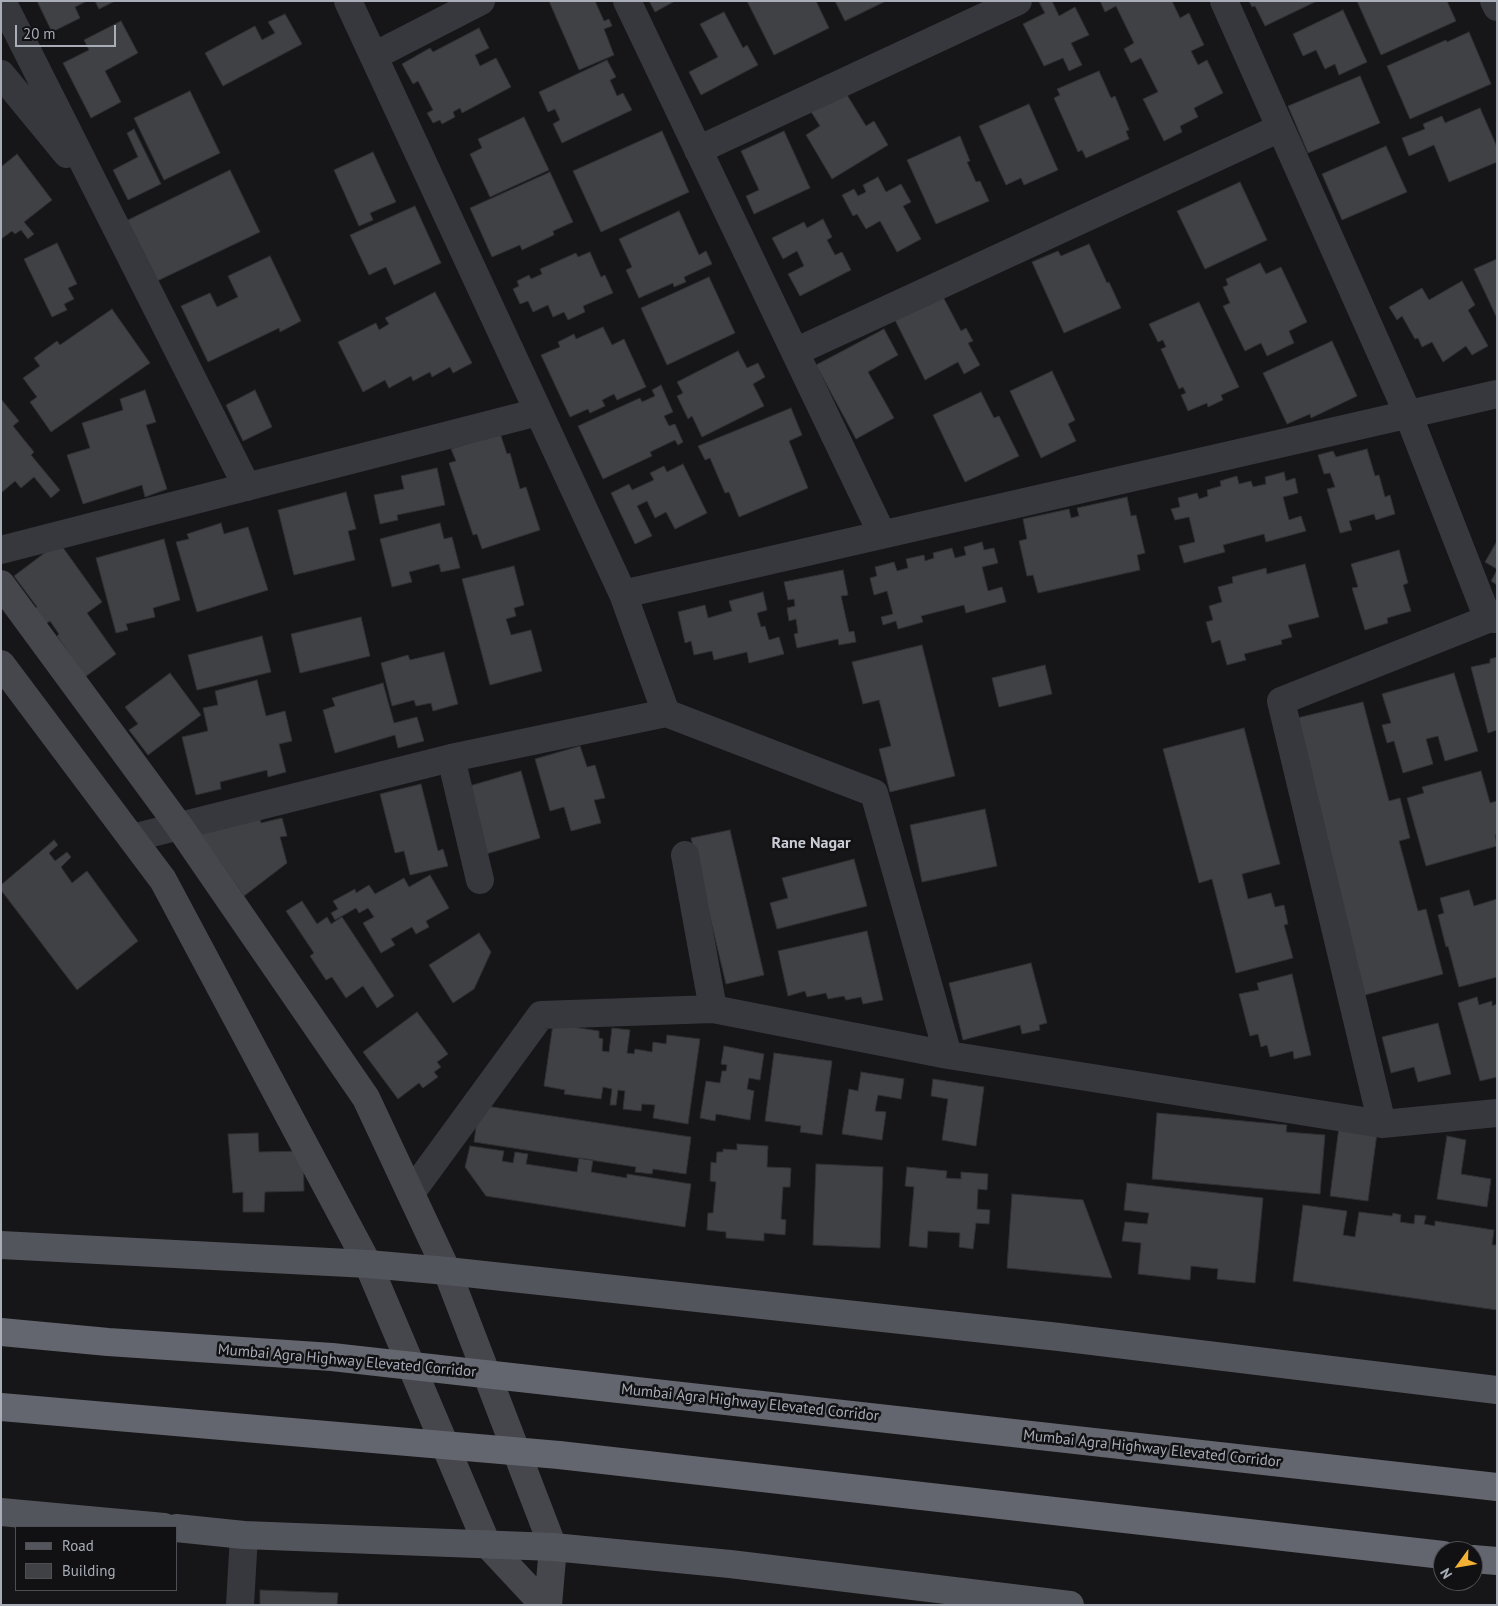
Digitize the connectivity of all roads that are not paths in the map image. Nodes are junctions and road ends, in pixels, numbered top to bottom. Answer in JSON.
{"nodes":[{"id":1,"x":2,"y":1,"type":"edge"},
{"id":2,"x":348,"y":1,"type":"edge"},
{"id":3,"x":481,"y":1,"type":"edge"},
{"id":4,"x":627,"y":1,"type":"edge"},
{"id":5,"x":1018,"y":1,"type":"edge"},
{"id":6,"x":1224,"y":1,"type":"edge"},
{"id":7,"x":1494,"y":1,"type":"edge"},
{"id":8,"x":1497,"y":7,"type":"edge"},
{"id":9,"x":374,"y":56,"type":"junction"},
{"id":10,"x":1,"y":74,"type":"edge"},
{"id":11,"x":1280,"y":128,"type":"junction"},
{"id":12,"x":698,"y":150,"type":"junction"},
{"id":13,"x":99,"y":194,"type":"junction"},
{"id":14,"x":795,"y":352,"type":"junction"},
{"id":15,"x":1497,"y":394,"type":"edge"},
{"id":16,"x":538,"y":412,"type":"junction"},
{"id":17,"x":1408,"y":414,"type":"junction"},
{"id":18,"x":247,"y":487,"type":"junction"},
{"id":19,"x":882,"y":534,"type":"junction"},
{"id":20,"x":1,"y":550,"type":"edge"},
{"id":21,"x":1,"y":584,"type":"edge"},
{"id":22,"x":623,"y":594,"type":"junction"},
{"id":23,"x":1492,"y":619,"type":"edge"},
{"id":24,"x":1,"y":664,"type":"edge"},
{"id":25,"x":666,"y":713,"type":"junction"},
{"id":26,"x":450,"y":758,"type":"junction"},
{"id":27,"x":180,"y":826,"type":"junction"},
{"id":28,"x":132,"y":838,"type":"junction"},
{"id":29,"x":685,"y":855,"type":"dead end"},
{"id":30,"x":480,"y":880,"type":"dead end"},
{"id":31,"x":713,"y":1010,"type":"junction"},
{"id":32,"x":948,"y":1055,"type":"junction"},
{"id":33,"x":1497,"y":1112,"type":"edge"},
{"id":34,"x":1382,"y":1124,"type":"junction"},
{"id":35,"x":411,"y":1193,"type":"junction"},
{"id":36,"x":1,"y":1245,"type":"edge"},
{"id":37,"x":368,"y":1264,"type":"junction"},
{"id":38,"x":447,"y":1271,"type":"junction"},
{"id":39,"x":1,"y":1332,"type":"edge"},
{"id":40,"x":1497,"y":1390,"type":"edge"},
{"id":41,"x":1,"y":1407,"type":"edge"},
{"id":42,"x":1497,"y":1487,"type":"edge"},
{"id":43,"x":1,"y":1512,"type":"edge"},
{"id":44,"x":153,"y":1526,"type":"edge"},
{"id":45,"x":178,"y":1528,"type":"edge"},
{"id":46,"x":244,"y":1535,"type":"junction"},
{"id":47,"x":487,"y":1544,"type":"junction"},
{"id":48,"x":553,"y":1547,"type":"junction"},
{"id":49,"x":1433,"y":1554,"type":"edge"},
{"id":50,"x":1483,"y":1560,"type":"edge"},
{"id":51,"x":1497,"y":1561,"type":"edge"},
{"id":52,"x":240,"y":1605,"type":"edge"},
{"id":53,"x":544,"y":1605,"type":"edge"},
{"id":54,"x":548,"y":1605,"type":"edge"},
{"id":55,"x":1070,"y":1605,"type":"edge"}],
"edges":[{"from":1,"to":13,"type":"street"},
{"from":2,"to":9,"type":"street"},
{"from":3,"to":9,"type":"street"},
{"from":4,"to":12,"type":"street"},
{"from":5,"to":12,"type":"street"},
{"from":6,"to":11,"type":"street"},
{"from":7,"to":8,"type":"street"},
{"from":9,"to":16,"type":"street"},
{"from":10,"to":13,"type":"street"},
{"from":11,"to":14,"type":"street"},
{"from":11,"to":17,"type":"street"},
{"from":12,"to":14,"type":"street"},
{"from":13,"to":18,"type":"street"},
{"from":14,"to":19,"type":"street"},
{"from":15,"to":17,"type":"street"},
{"from":16,"to":18,"type":"street"},
{"from":16,"to":22,"type":"street"},
{"from":17,"to":19,"type":"street"},
{"from":17,"to":23,"type":"street"},
{"from":18,"to":20,"type":"street"},
{"from":19,"to":22,"type":"street"},
{"from":21,"to":27,"type":"street"},
{"from":22,"to":25,"type":"street"},
{"from":23,"to":34,"type":"street"},
{"from":24,"to":28,"type":"street"},
{"from":25,"to":26,"type":"street"},
{"from":25,"to":32,"type":"street"},
{"from":26,"to":27,"type":"street"},
{"from":26,"to":30,"type":"street"},
{"from":27,"to":28,"type":"street"},
{"from":27,"to":35,"type":"street"},
{"from":28,"to":37,"type":"street"},
{"from":29,"to":31,"type":"street"},
{"from":31,"to":32,"type":"street"},
{"from":31,"to":35,"type":"street"},
{"from":32,"to":34,"type":"street"},
{"from":33,"to":34,"type":"street"},
{"from":35,"to":38,"type":"street"},
{"from":36,"to":37,"type":"main road"},
{"from":37,"to":38,"type":"main road"},
{"from":37,"to":47,"type":"street"},
{"from":38,"to":40,"type":"main road"},
{"from":38,"to":48,"type":"street"},
{"from":39,"to":42,"type":"highway","name":"Mumbai Agra Highway Elevated Corridor"},
{"from":41,"to":49,"type":"highway"},
{"from":43,"to":44,"type":"main road"},
{"from":45,"to":46,"type":"main road"},
{"from":46,"to":47,"type":"main road"},
{"from":46,"to":52,"type":"street"},
{"from":47,"to":48,"type":"main road"},
{"from":47,"to":53,"type":"street"},
{"from":48,"to":54,"type":"street"},
{"from":48,"to":55,"type":"main road"},
{"from":50,"to":51,"type":"highway"}]}
